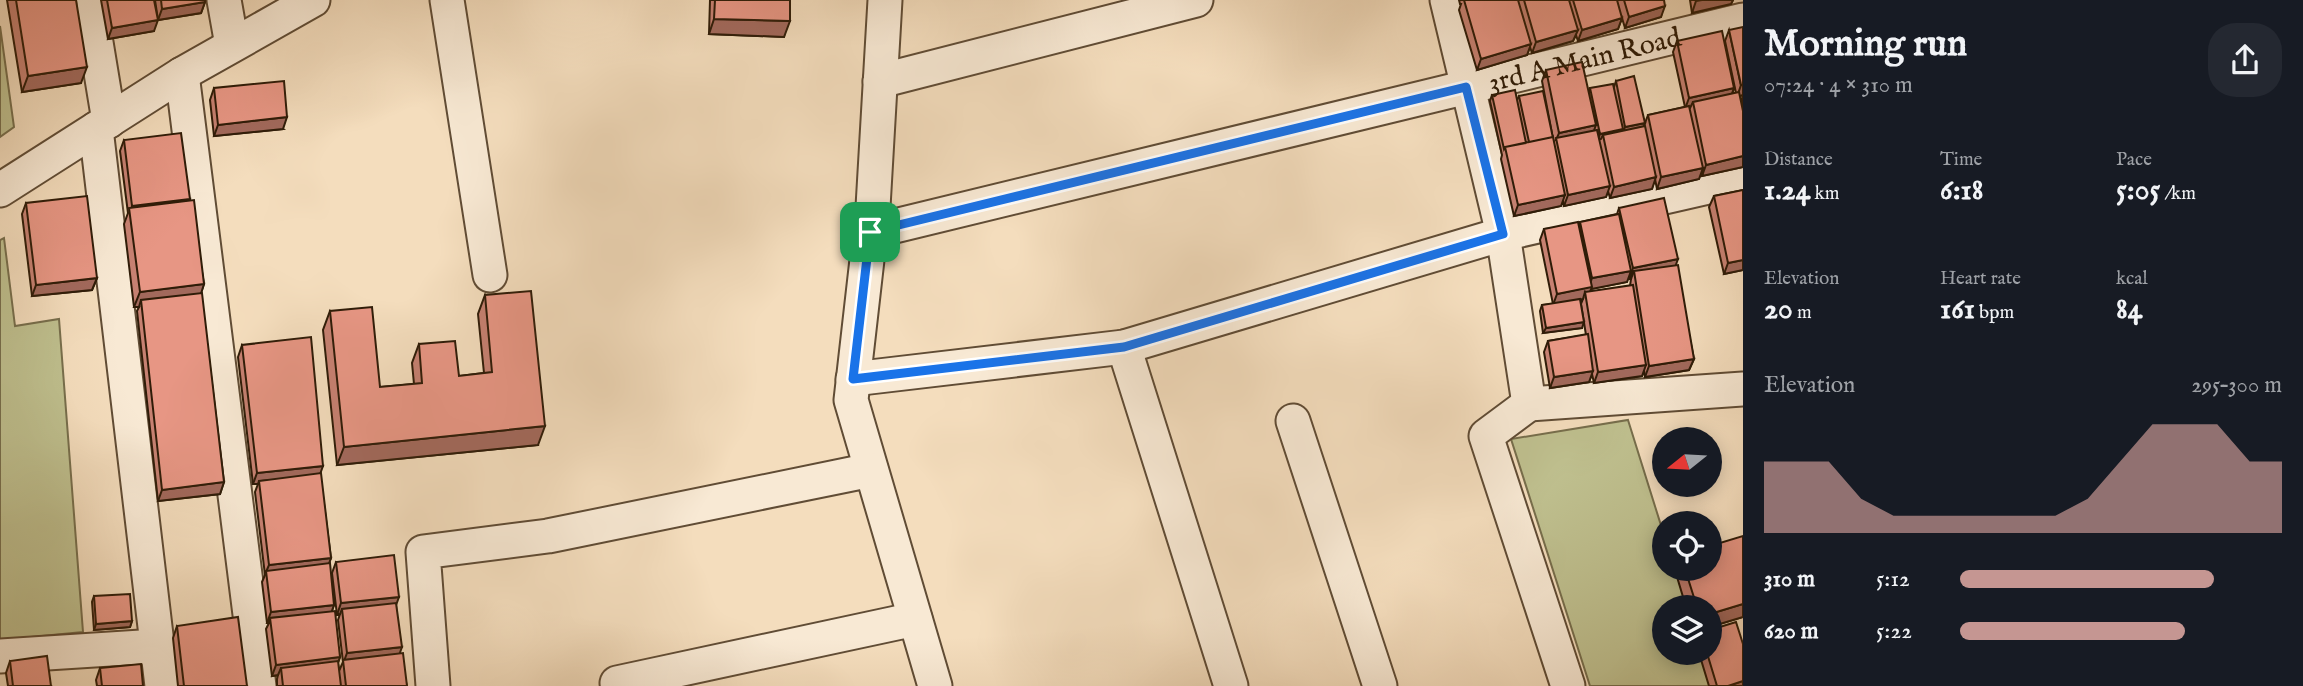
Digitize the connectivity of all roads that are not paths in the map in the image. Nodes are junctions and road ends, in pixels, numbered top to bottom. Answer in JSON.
{"nodes":[{"id":1,"x":89,"y":0,"type":"edge"},
{"id":2,"x":224,"y":0,"type":"edge"},
{"id":3,"x":313,"y":0,"type":"edge"},
{"id":4,"x":447,"y":0,"type":"edge"},
{"id":5,"x":885,"y":0,"type":"edge"},
{"id":6,"x":1196,"y":0,"type":"edge"},
{"id":7,"x":1447,"y":0,"type":"edge"},
{"id":8,"x":1743,"y":20,"type":"edge"},
{"id":9,"x":232,"y":46,"type":"junction"},
{"id":10,"x":182,"y":74,"type":"junction"},
{"id":11,"x":880,"y":81,"type":"junction"},
{"id":12,"x":1466,"y":87,"type":"junction"},
{"id":13,"x":103,"y":125,"type":"junction"},
{"id":14,"x":1743,"y":179,"type":"edge"},
{"id":15,"x":0,"y":190,"type":"edge"},
{"id":16,"x":870,"y":232,"type":"junction"},
{"id":17,"x":1503,"y":234,"type":"junction"},
{"id":18,"x":490,"y":275,"type":"dead end"},
{"id":19,"x":1124,"y":347,"type":"junction"},
{"id":20,"x":853,"y":379,"type":"junction"},
{"id":21,"x":1743,"y":389,"type":"edge"},
{"id":22,"x":1529,"y":404,"type":"junction"},
{"id":23,"x":1293,"y":421,"type":"dead end"},
{"id":24,"x":871,"y":470,"type":"junction"},
{"id":25,"x":915,"y":618,"type":"junction"},
{"id":26,"x":157,"y":646,"type":"junction"},
{"id":27,"x":0,"y":656,"type":"edge"},
{"id":28,"x":617,"y":683,"type":"dead end"},
{"id":29,"x":162,"y":686,"type":"edge"},
{"id":30,"x":259,"y":686,"type":"edge"},
{"id":31,"x":433,"y":686,"type":"edge"},
{"id":32,"x":935,"y":686,"type":"edge"},
{"id":33,"x":1231,"y":686,"type":"edge"},
{"id":34,"x":1380,"y":686,"type":"edge"},
{"id":35,"x":1569,"y":686,"type":"edge"}],
"edges":[{"from":1,"to":13,"type":"street"},
{"from":2,"to":9,"type":"street"},
{"from":3,"to":9,"type":"street"},
{"from":4,"to":18,"type":"street"},
{"from":5,"to":11,"type":"street"},
{"from":6,"to":11,"type":"street"},
{"from":7,"to":12,"type":"street"},
{"from":8,"to":12,"type":"street","name":"3rd A Main Road"},
{"from":9,"to":10,"type":"street"},
{"from":10,"to":13,"type":"street"},
{"from":10,"to":30,"type":"street"},
{"from":11,"to":16,"type":"street"},
{"from":12,"to":16,"type":"street","name":"3rd A Main Road"},
{"from":12,"to":17,"type":"street"},
{"from":13,"to":15,"type":"street"},
{"from":13,"to":26,"type":"street"},
{"from":14,"to":17,"type":"street"},
{"from":16,"to":20,"type":"street"},
{"from":17,"to":19,"type":"street"},
{"from":17,"to":22,"type":"street"},
{"from":19,"to":20,"type":"street"},
{"from":19,"to":33,"type":"street"},
{"from":20,"to":24,"type":"street"},
{"from":21,"to":22,"type":"street"},
{"from":22,"to":35,"type":"street"},
{"from":23,"to":34,"type":"street"},
{"from":24,"to":25,"type":"street"},
{"from":24,"to":31,"type":"street"},
{"from":25,"to":28,"type":"street"},
{"from":25,"to":32,"type":"street"},
{"from":26,"to":27,"type":"street"},
{"from":26,"to":29,"type":"street"}]}
